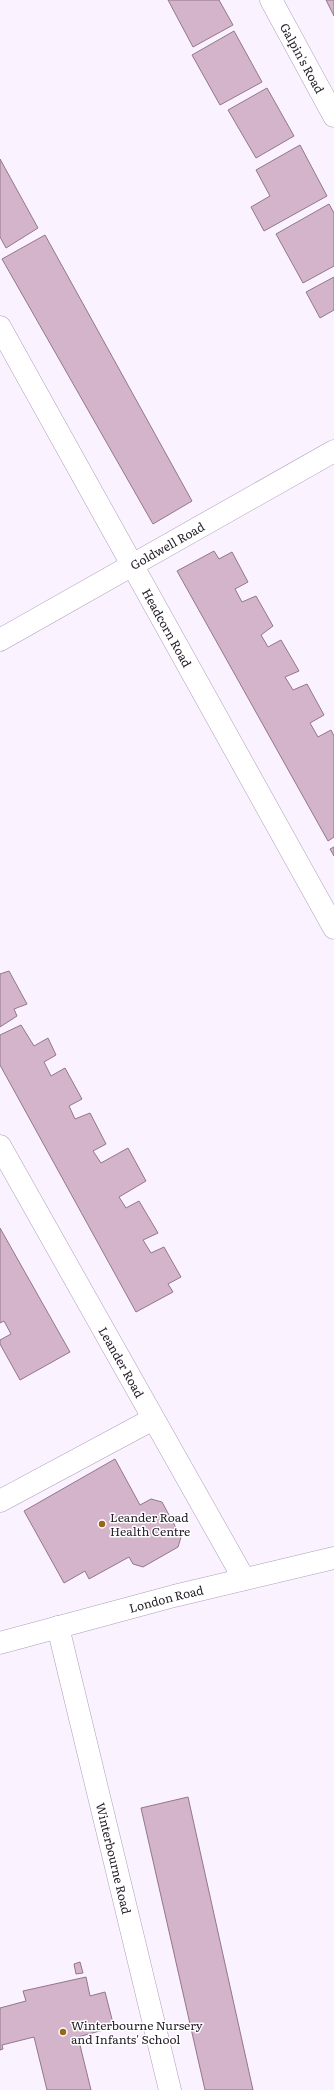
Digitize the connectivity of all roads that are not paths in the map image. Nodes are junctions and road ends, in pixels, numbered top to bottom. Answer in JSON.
{"nodes":[{"id":1,"x":271,"y":0,"type":"edge"},
{"id":2,"x":334,"y":116,"type":"edge"},
{"id":3,"x":0,"y":327,"type":"edge"},
{"id":4,"x":334,"y":451,"type":"edge"},
{"id":5,"x":132,"y":564,"type":"junction"},
{"id":6,"x":0,"y":640,"type":"edge"},
{"id":7,"x":334,"y":928,"type":"edge"},
{"id":8,"x":0,"y":1146,"type":"edge"},
{"id":9,"x":152,"y":1419,"type":"junction"},
{"id":10,"x":0,"y":1501,"type":"edge"},
{"id":11,"x":334,"y":1558,"type":"edge"},
{"id":12,"x":244,"y":1579,"type":"junction"},
{"id":13,"x":58,"y":1627,"type":"junction"},
{"id":14,"x":0,"y":1643,"type":"edge"},
{"id":15,"x":170,"y":2090,"type":"edge"}],
"edges":[{"from":1,"to":2,"type":"main road","name":"Galpin's Road"},
{"from":3,"to":5,"type":"main road","name":"Headcorn Road"},
{"from":4,"to":5,"type":"main road","name":"Goldwell Road"},
{"from":5,"to":6,"type":"main road","name":"Goldwell Road"},
{"from":5,"to":7,"type":"main road","name":"Headcorn Road"},
{"from":8,"to":9,"type":"main road","name":"Leander Road"},
{"from":9,"to":10,"type":"main road"},
{"from":9,"to":12,"type":"main road","name":"Leander Road"},
{"from":11,"to":12,"type":"main road","name":"London Road"},
{"from":12,"to":13,"type":"main road","name":"London Road"},
{"from":13,"to":14,"type":"main road","name":"London Road"},
{"from":13,"to":15,"type":"main road","name":"Winterbourne Road"}]}
